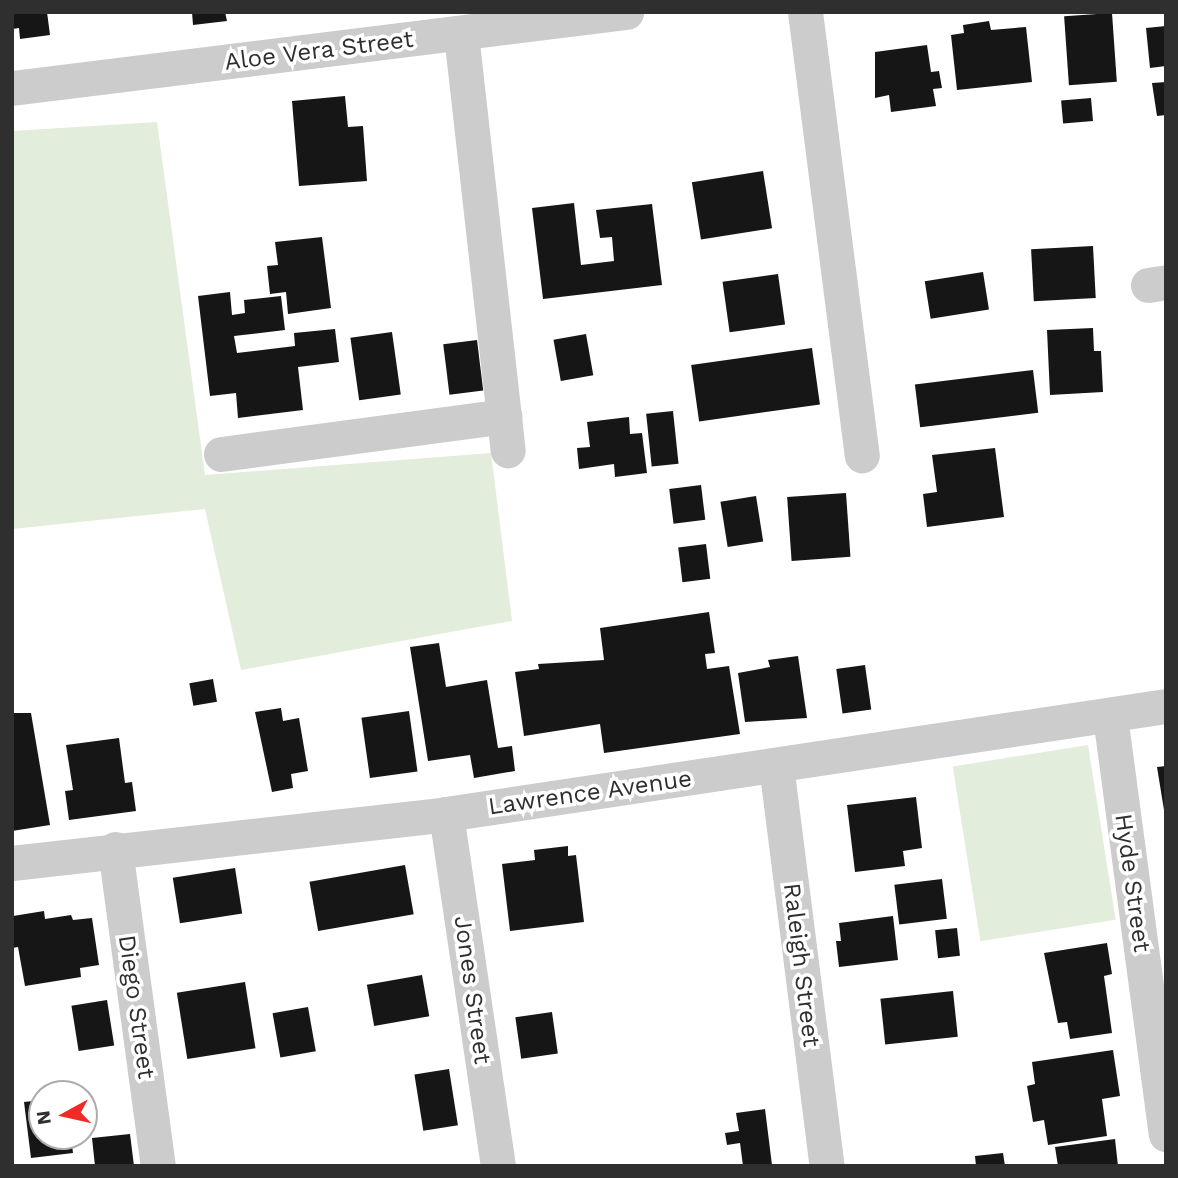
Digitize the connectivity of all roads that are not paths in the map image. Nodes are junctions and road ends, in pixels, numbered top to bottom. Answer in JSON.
{"nodes":[{"id":1,"x":626,"y":12,"type":"edge"},
{"id":2,"x":805,"y":12,"type":"edge"},
{"id":3,"x":461,"y":34,"type":"junction"},
{"id":4,"x":12,"y":88,"type":"edge"},
{"id":5,"x":504,"y":416,"type":"junction"},
{"id":6,"x":508,"y":450,"type":"dead end"},
{"id":7,"x":221,"y":454,"type":"dead end"},
{"id":8,"x":862,"y":456,"type":"dead end"},
{"id":9,"x":1166,"y":706,"type":"edge"},
{"id":10,"x":1110,"y":716,"type":"junction"},
{"id":11,"x":776,"y":765,"type":"junction"},
{"id":12,"x":446,"y":814,"type":"junction"},
{"id":13,"x":115,"y":849,"type":"junction"},
{"id":14,"x":12,"y":863,"type":"edge"},
{"id":15,"x":1166,"y":1134,"type":"edge"},
{"id":16,"x":158,"y":1166,"type":"edge"},
{"id":17,"x":498,"y":1166,"type":"edge"},
{"id":18,"x":827,"y":1166,"type":"edge"}],
"edges":[{"from":1,"to":3,"type":"street","name":"Aloe Vera Street"},
{"from":2,"to":8,"type":"street"},
{"from":3,"to":4,"type":"street","name":"Aloe Vera Street"},
{"from":3,"to":5,"type":"street"},
{"from":5,"to":6,"type":"street"},
{"from":5,"to":7,"type":"street"},
{"from":9,"to":10,"type":"street","name":"Lawrence Avenue"},
{"from":10,"to":11,"type":"street","name":"Lawrence Avenue"},
{"from":10,"to":15,"type":"street","name":"Hyde Street"},
{"from":11,"to":12,"type":"street","name":"Lawrence Avenue"},
{"from":11,"to":18,"type":"street","name":"Raleigh Street"},
{"from":12,"to":13,"type":"street","name":"Lawrence Avenue"},
{"from":12,"to":17,"type":"street","name":"Jones Street"},
{"from":13,"to":14,"type":"street","name":"Lawrence Avenue"},
{"from":13,"to":16,"type":"street","name":"Diego Street"}]}
